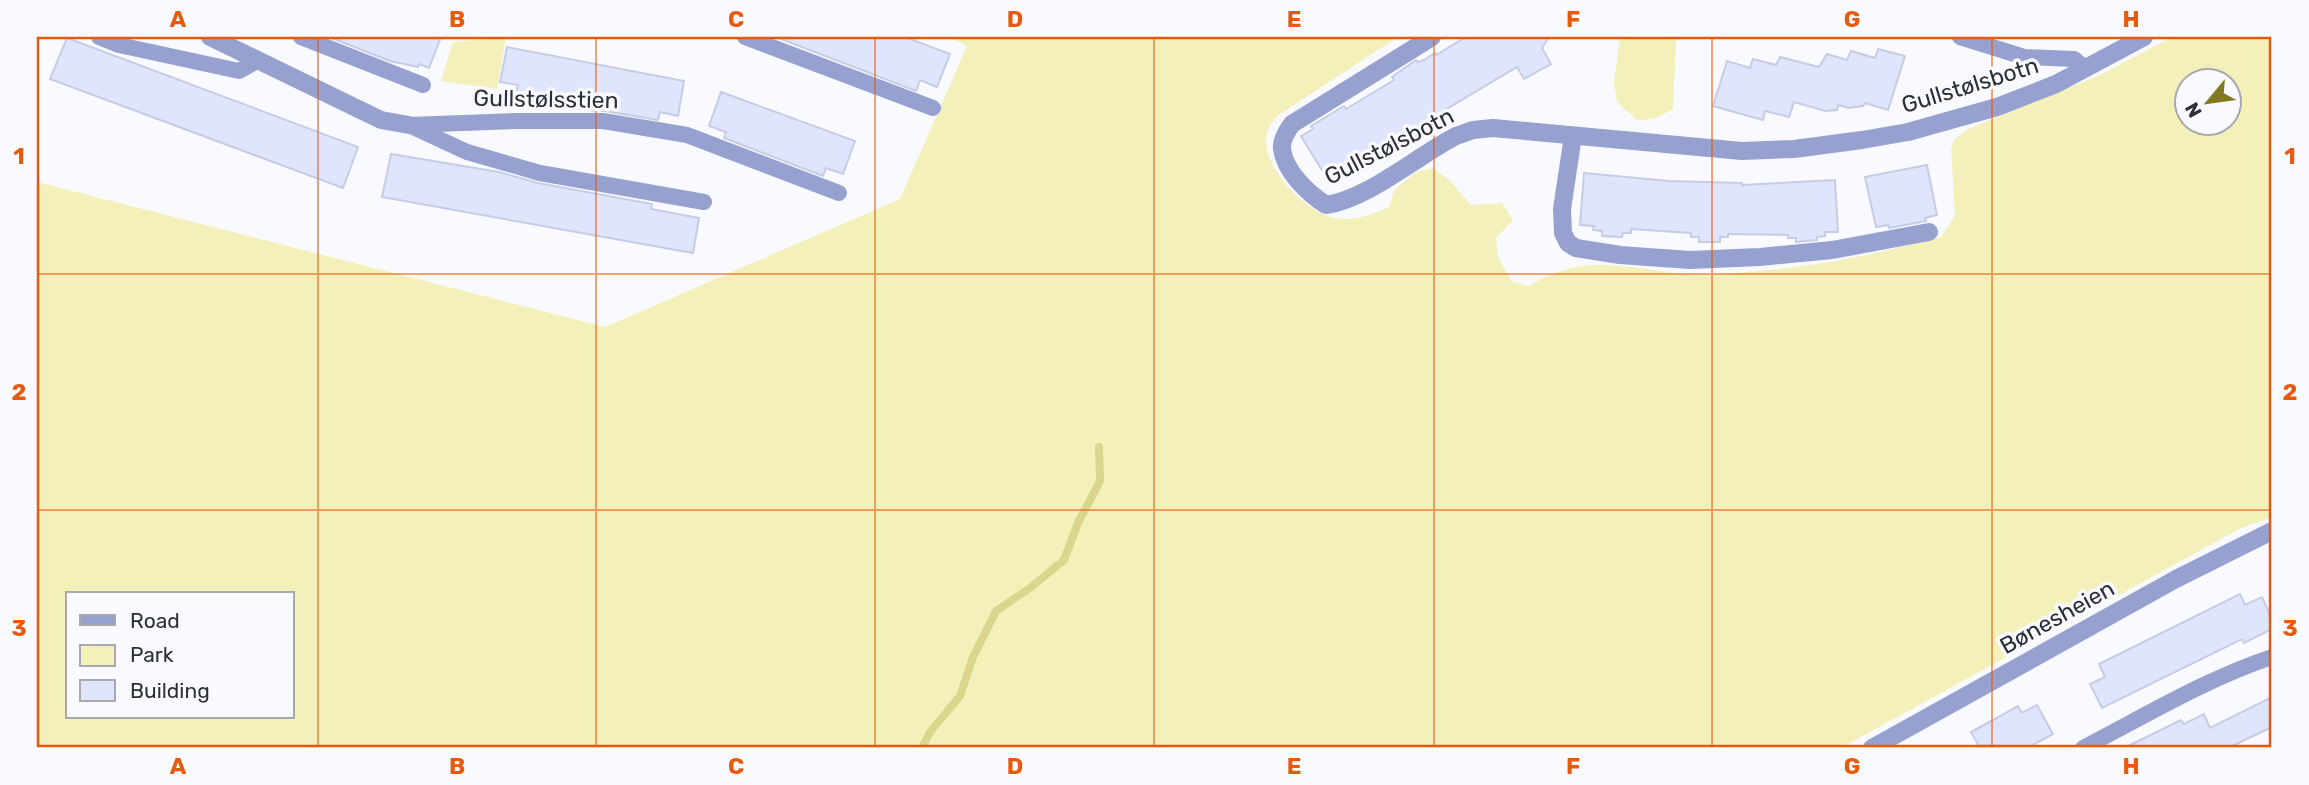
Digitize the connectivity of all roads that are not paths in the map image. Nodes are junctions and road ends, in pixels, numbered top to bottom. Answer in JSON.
{"nodes":[{"id":1,"x":99,"y":37,"type":"edge"},
{"id":2,"x":210,"y":37,"type":"edge"},
{"id":3,"x":301,"y":37,"type":"edge"},
{"id":4,"x":745,"y":37,"type":"edge"},
{"id":5,"x":1432,"y":37,"type":"edge"},
{"id":6,"x":1960,"y":37,"type":"edge"},
{"id":7,"x":2144,"y":37,"type":"edge"},
{"id":8,"x":257,"y":61,"type":"junction"},
{"id":9,"x":2086,"y":69,"type":"junction"},
{"id":10,"x":423,"y":85,"type":"dead end"},
{"id":11,"x":933,"y":108,"type":"dead end"},
{"id":12,"x":409,"y":125,"type":"junction"},
{"id":13,"x":1573,"y":136,"type":"junction"},
{"id":14,"x":839,"y":193,"type":"dead end"},
{"id":15,"x":704,"y":202,"type":"dead end"},
{"id":16,"x":1929,"y":232,"type":"dead end"},
{"id":17,"x":2271,"y":534,"type":"edge"},
{"id":18,"x":2272,"y":657,"type":"edge"},
{"id":19,"x":1872,"y":748,"type":"edge"},
{"id":20,"x":2083,"y":748,"type":"edge"}],
"edges":[{"from":1,"to":8,"type":"lane"},
{"from":2,"to":8,"type":"street","name":"Gullstølsstien"},
{"from":3,"to":10,"type":"lane"},
{"from":4,"to":11,"type":"lane"},
{"from":5,"to":13,"type":"street","name":"Gullstølsbotn"},
{"from":6,"to":9,"type":"lane","name":"Gullstølsbotn"},
{"from":7,"to":9,"type":"street","name":"Gullstølsbotn"},
{"from":8,"to":12,"type":"street","name":"Gullstølsstien"},
{"from":9,"to":13,"type":"street","name":"Gullstølsbotn"},
{"from":12,"to":14,"type":"lane","name":"Gullstølsstien"},
{"from":12,"to":15,"type":"lane","name":"Gullstølsstien"},
{"from":13,"to":16,"type":"street"},
{"from":17,"to":19,"type":"street","name":"Bønesheien"},
{"from":18,"to":20,"type":"lane"}]}
